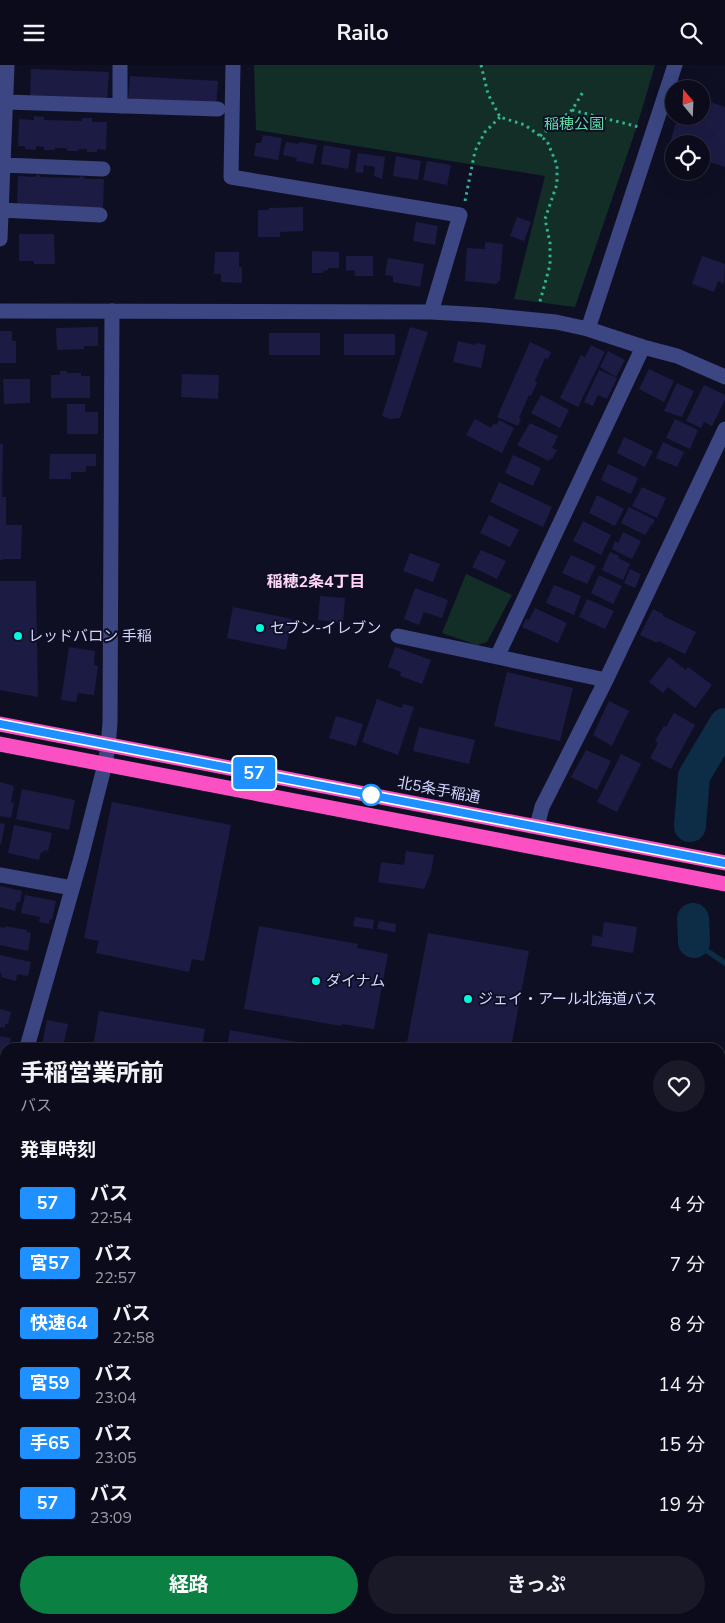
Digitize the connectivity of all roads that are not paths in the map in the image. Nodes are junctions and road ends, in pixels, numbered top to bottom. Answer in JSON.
{"nodes":[{"id":1,"x":7,"y":65,"type":"edge"},
{"id":2,"x":233,"y":65,"type":"edge"},
{"id":3,"x":675,"y":65,"type":"edge"},
{"id":4,"x":120,"y":68,"type":"edge"},
{"id":5,"x":6,"y":102,"type":"junction"},
{"id":6,"x":120,"y":106,"type":"junction"},
{"id":7,"x":218,"y":109,"type":"dead end"},
{"id":8,"x":3,"y":165,"type":"junction"},
{"id":9,"x":103,"y":169,"type":"dead end"},
{"id":10,"x":1,"y":210,"type":"edge"},
{"id":11,"x":100,"y":215,"type":"dead end"},
{"id":12,"x":0,"y":239,"type":"edge"},
{"id":13,"x":0,"y":311,"type":"edge"},
{"id":14,"x":112,"y":311,"type":"junction"},
{"id":15,"x":431,"y":312,"type":"junction"},
{"id":16,"x":588,"y":329,"type":"junction"},
{"id":17,"x":643,"y":347,"type":"junction"},
{"id":18,"x":725,"y":377,"type":"edge"},
{"id":19,"x":725,"y":429,"type":"edge"},
{"id":20,"x":398,"y":636,"type":"dead end"},
{"id":21,"x":497,"y":657,"type":"junction"},
{"id":22,"x":606,"y":680,"type":"junction"},
{"id":23,"x":0,"y":724,"type":"edge"},
{"id":24,"x":0,"y":744,"type":"edge"},
{"id":25,"x":108,"y":746,"type":"junction"},
{"id":26,"x":105,"y":764,"type":"junction"},
{"id":27,"x":537,"y":826,"type":"junction"},
{"id":28,"x":725,"y":863,"type":"edge"},
{"id":29,"x":0,"y":875,"type":"edge"},
{"id":30,"x":725,"y":884,"type":"edge"},
{"id":31,"x":72,"y":889,"type":"junction"},
{"id":32,"x":28,"y":1043,"type":"edge"}],
"edges":[{"from":1,"to":5,"type":"street"},
{"from":2,"to":15,"type":"street"},
{"from":3,"to":16,"type":"street"},
{"from":4,"to":6,"type":"street"},
{"from":5,"to":6,"type":"street"},
{"from":5,"to":8,"type":"street"},
{"from":6,"to":7,"type":"street"},
{"from":8,"to":9,"type":"street"},
{"from":8,"to":10,"type":"street"},
{"from":10,"to":11,"type":"street"},
{"from":10,"to":12,"type":"street"},
{"from":13,"to":14,"type":"street"},
{"from":14,"to":15,"type":"street"},
{"from":14,"to":25,"type":"street"},
{"from":15,"to":16,"type":"street"},
{"from":16,"to":17,"type":"street"},
{"from":17,"to":18,"type":"street"},
{"from":17,"to":21,"type":"street"},
{"from":19,"to":22,"type":"street"},
{"from":20,"to":21,"type":"street"},
{"from":21,"to":22,"type":"street"},
{"from":22,"to":27,"type":"street"},
{"from":23,"to":25,"type":"highway","name":"北5条手稲通"},
{"from":24,"to":26,"type":"highway"},
{"from":25,"to":26,"type":"street"},
{"from":25,"to":27,"type":"highway","name":"北5条手稲通"},
{"from":26,"to":30,"type":"highway"},
{"from":26,"to":31,"type":"street"},
{"from":27,"to":28,"type":"highway","name":"北5条手稲通"},
{"from":29,"to":31,"type":"street"},
{"from":31,"to":32,"type":"street"}]}
